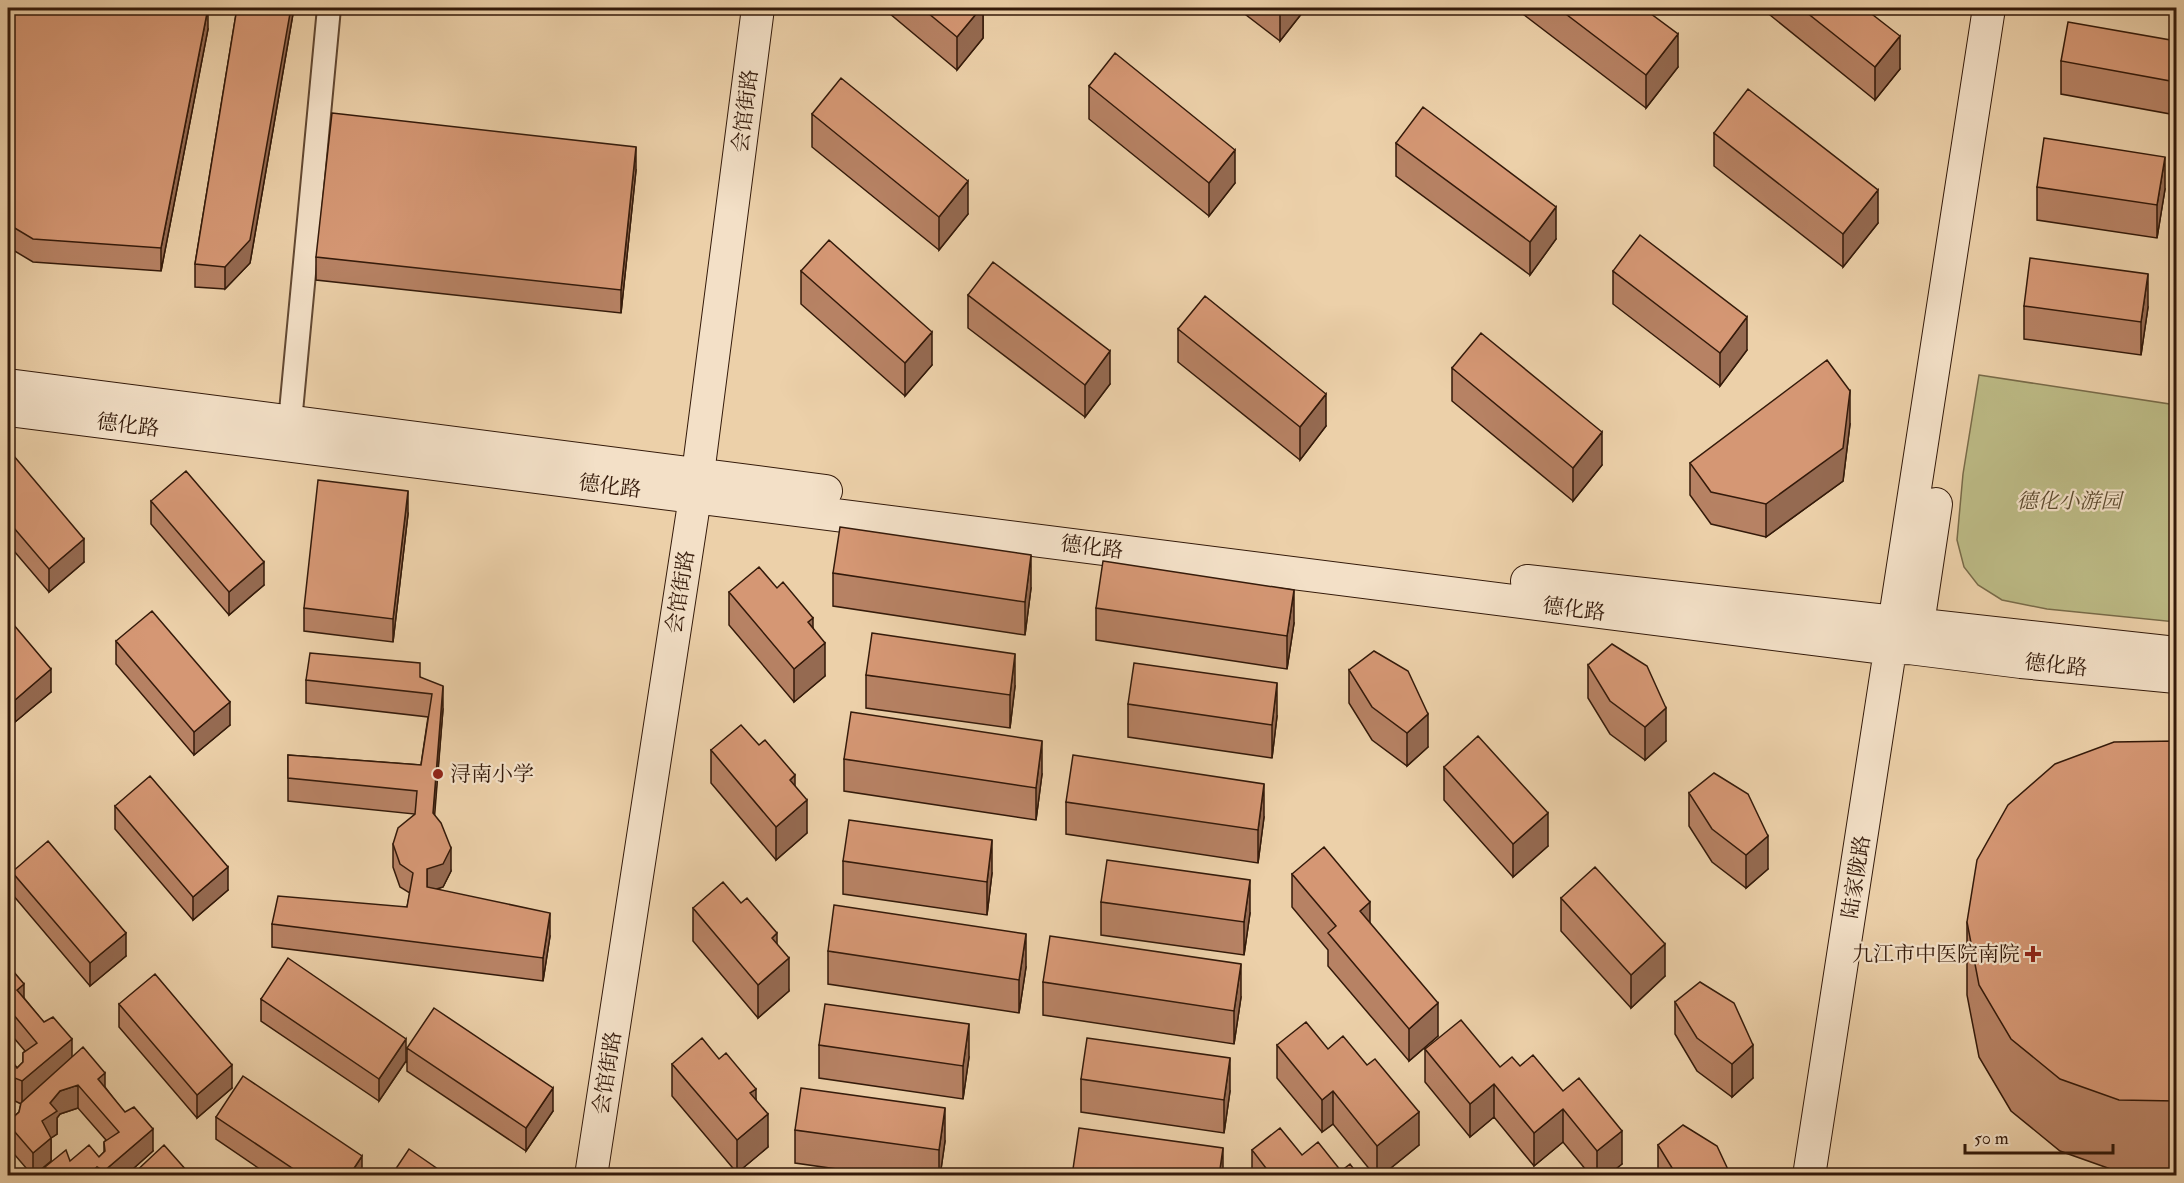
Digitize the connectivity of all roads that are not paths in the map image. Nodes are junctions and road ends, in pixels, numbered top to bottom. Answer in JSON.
{"nodes":[{"id":1,"x":329,"y":8,"type":"edge"},
{"id":2,"x":758,"y":8,"type":"edge"},
{"id":3,"x":1989,"y":8,"type":"edge"},
{"id":4,"x":2009,"y":8,"type":"edge"},
{"id":5,"x":8,"y":385,"type":"edge"},
{"id":6,"x":8,"y":410,"type":"edge"},
{"id":7,"x":290,"y":422,"type":"junction"},
{"id":8,"x":697,"y":486,"type":"junction"},
{"id":9,"x":1903,"y":636,"type":"junction"},
{"id":10,"x":2176,"y":652,"type":"edge"},
{"id":11,"x":2176,"y":677,"type":"edge"},
{"id":12,"x":591,"y":1176,"type":"edge"},
{"id":13,"x":1809,"y":1176,"type":"edge"}],
"edges":[{"from":1,"to":7,"type":"street"},
{"from":2,"to":8,"type":"main road","name":"会馆街路"},
{"from":3,"to":9,"type":"main road"},
{"from":4,"to":9,"type":"main road"},
{"from":5,"to":7,"type":"main road","name":"德化路"},
{"from":6,"to":8,"type":"main road","name":"德化路"},
{"from":7,"to":8,"type":"main road","name":"德化路"},
{"from":8,"to":9,"type":"main road","name":"德化路"},
{"from":8,"to":12,"type":"main road","name":"会馆街路"},
{"from":9,"to":10,"type":"main road","name":"德化路"},
{"from":9,"to":11,"type":"main road","name":"德化路"},
{"from":9,"to":13,"type":"main road","name":"陆家陇路"}]}
